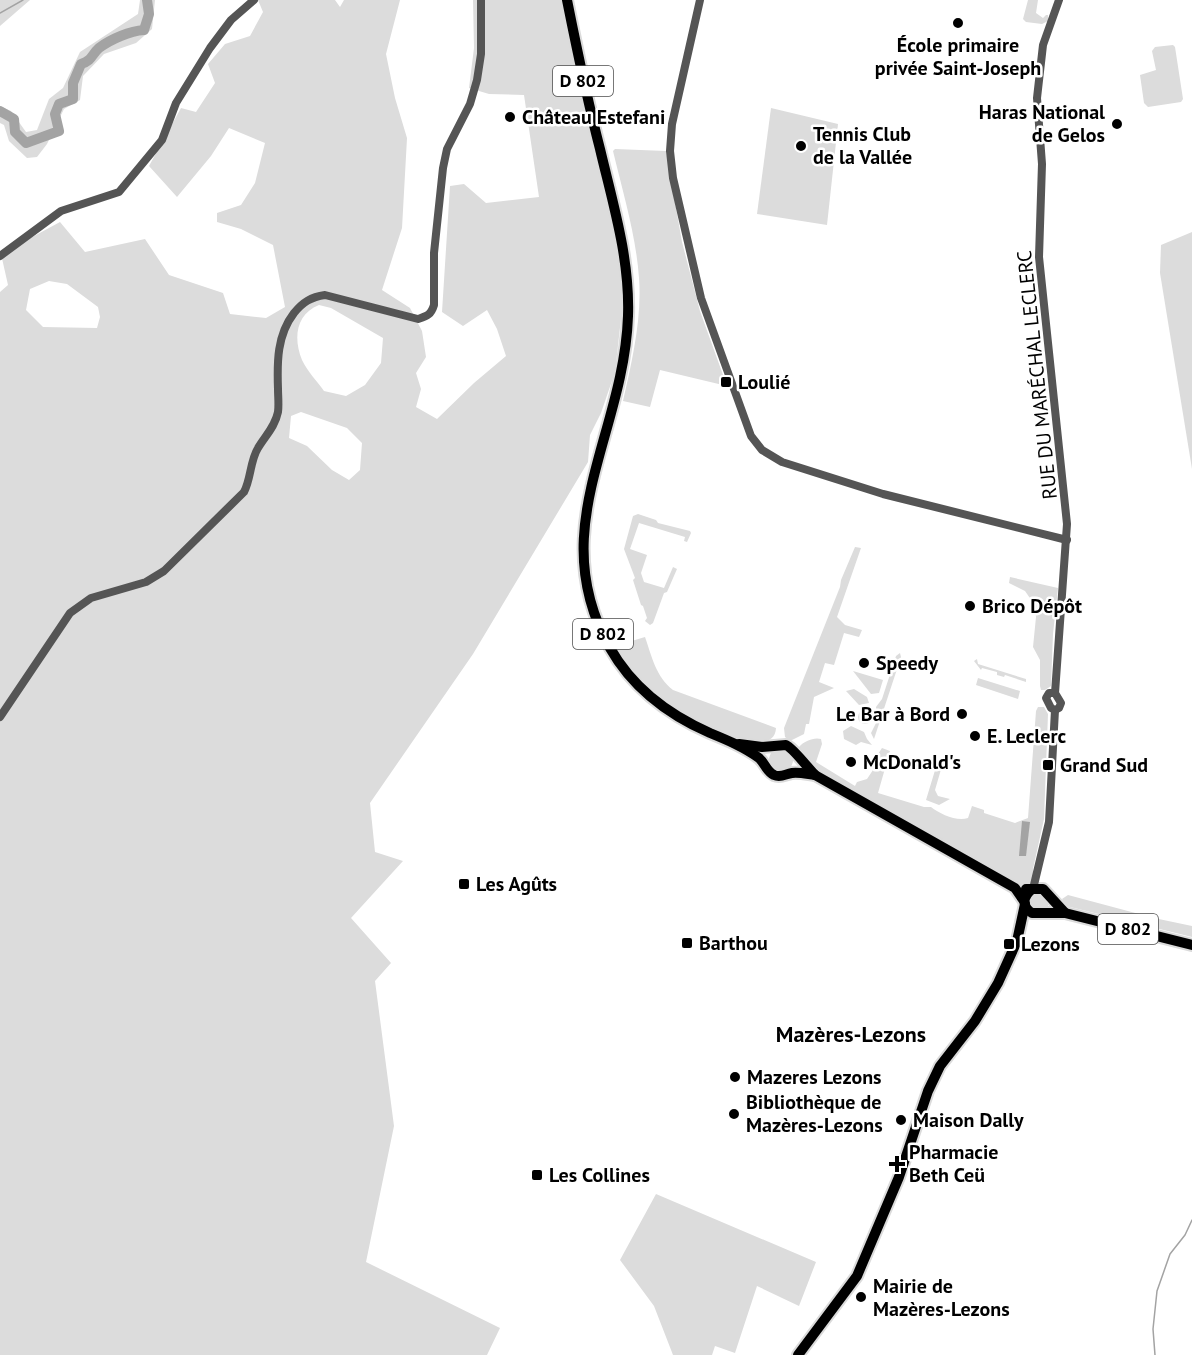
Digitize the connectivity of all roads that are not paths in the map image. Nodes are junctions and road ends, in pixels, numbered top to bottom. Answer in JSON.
{"nodes":[{"id":1,"x":254,"y":0,"type":"edge"},
{"id":2,"x":481,"y":0,"type":"edge"},
{"id":3,"x":567,"y":0,"type":"edge"},
{"id":4,"x":700,"y":0,"type":"edge"},
{"id":5,"x":1059,"y":0,"type":"edge"},
{"id":6,"x":0,"y":256,"type":"edge"},
{"id":7,"x":1067,"y":540,"type":"junction"},
{"id":8,"x":0,"y":717,"type":"edge"},
{"id":9,"x":736,"y":744,"type":"junction"},
{"id":10,"x":771,"y":746,"type":"junction"},
{"id":11,"x":796,"y":756,"type":"junction"},
{"id":12,"x":765,"y":763,"type":"junction"},
{"id":13,"x":790,"y":773,"type":"junction"},
{"id":14,"x":814,"y":775,"type":"junction"},
{"id":15,"x":1015,"y":888,"type":"junction"},
{"id":16,"x":1036,"y":889,"type":"junction"},
{"id":17,"x":1051,"y":900,"type":"junction"},
{"id":18,"x":1025,"y":903,"type":"junction"},
{"id":19,"x":1065,"y":913,"type":"junction"},
{"id":20,"x":1040,"y":914,"type":"junction"},
{"id":21,"x":1021,"y":927,"type":"junction"},
{"id":22,"x":1192,"y":945,"type":"edge"},
{"id":23,"x":798,"y":1355,"type":"edge"}],
"edges":[{"from":1,"to":6,"type":"street"},
{"from":2,"to":8,"type":"street"},
{"from":3,"to":9,"type":"main road","number":"D 802"},
{"from":4,"to":7,"type":"street"},
{"from":5,"to":7,"type":"street","name":"RUE DU MARÉCHAL LECLERC"},
{"from":7,"to":16,"type":"street","name":"RUE DU MARÉCHAL LECLERC"},
{"from":9,"to":10,"type":"main road","number":"D 802"},
{"from":9,"to":12,"type":"main road","number":"D 802"},
{"from":10,"to":11,"type":"main road"},
{"from":10,"to":12,"type":"main road"},
{"from":11,"to":13,"type":"main road"},
{"from":11,"to":14,"type":"main road"},
{"from":12,"to":13,"type":"main road"},
{"from":13,"to":14,"type":"main road"},
{"from":14,"to":15,"type":"main road"},
{"from":15,"to":16,"type":"main road"},
{"from":15,"to":18,"type":"main road"},
{"from":16,"to":17,"type":"main road"},
{"from":16,"to":18,"type":"main road"},
{"from":17,"to":19,"type":"main road","number":"D 802"},
{"from":17,"to":20,"type":"main road"},
{"from":18,"to":20,"type":"main road"},
{"from":18,"to":21,"type":"main road"},
{"from":19,"to":20,"type":"main road","number":"D 802"},
{"from":19,"to":22,"type":"main road","number":"D 802"},
{"from":20,"to":21,"type":"main road"},
{"from":21,"to":23,"type":"main road"}]}
